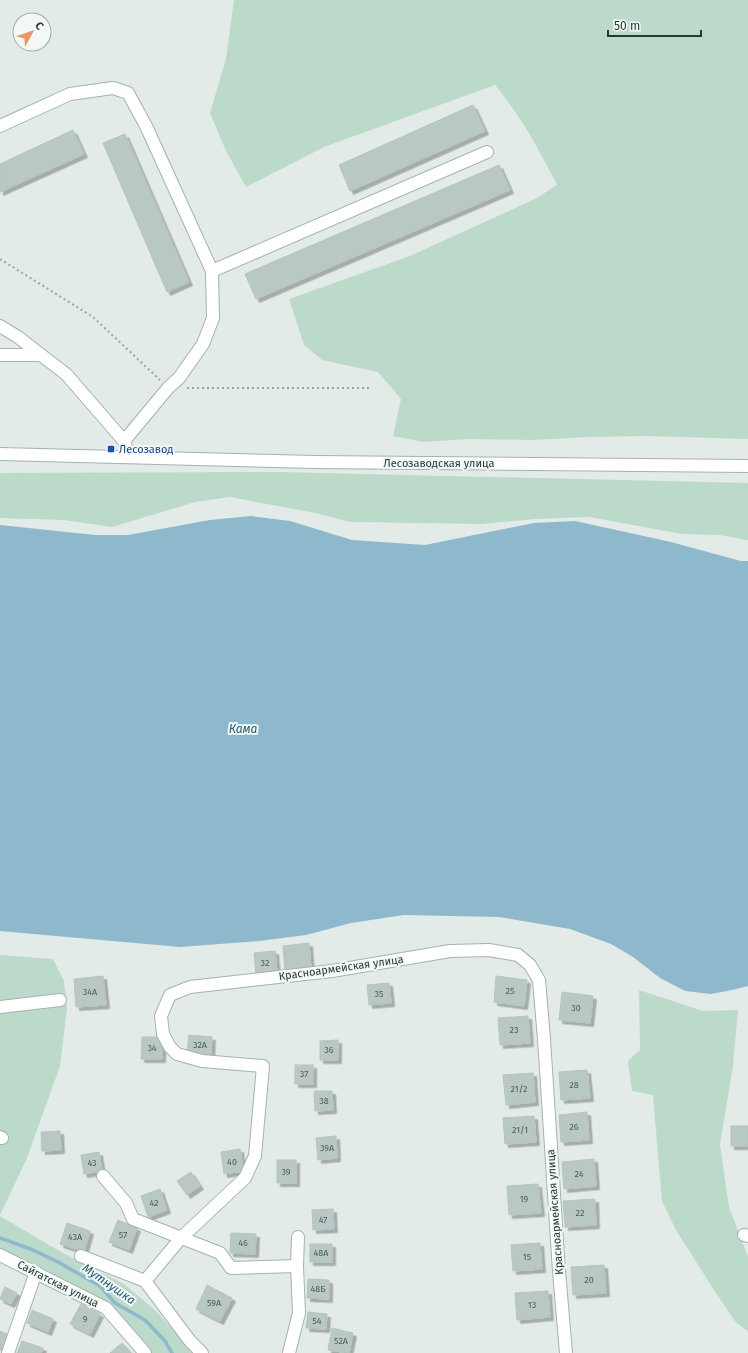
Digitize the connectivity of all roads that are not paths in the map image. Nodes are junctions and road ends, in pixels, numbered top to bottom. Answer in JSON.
{"nodes":[{"id":1,"x":0,"y":126,"type":"edge"},
{"id":2,"x":487,"y":152,"type":"dead end"},
{"id":3,"x":212,"y":271,"type":"junction"},
{"id":4,"x":0,"y":326,"type":"edge"},
{"id":5,"x":0,"y":355,"type":"edge"},
{"id":6,"x":41,"y":355,"type":"junction"},
{"id":7,"x":124,"y":441,"type":"junction"},
{"id":8,"x":0,"y":454,"type":"edge"},
{"id":9,"x":130,"y":458,"type":"junction"},
{"id":10,"x":748,"y":466,"type":"edge"},
{"id":11,"x":60,"y":1000,"type":"dead end"},
{"id":12,"x":0,"y":1007,"type":"edge"},
{"id":13,"x":103,"y":1176,"type":"dead end"},
{"id":14,"x":298,"y":1237,"type":"dead end"},
{"id":15,"x":181,"y":1238,"type":"junction"},
{"id":16,"x":0,"y":1255,"type":"edge"},
{"id":17,"x":81,"y":1256,"type":"dead end"},
{"id":18,"x":297,"y":1266,"type":"junction"},
{"id":19,"x":36,"y":1272,"type":"junction"},
{"id":20,"x":145,"y":1282,"type":"junction"},
{"id":21,"x":8,"y":1353,"type":"edge"},
{"id":22,"x":146,"y":1353,"type":"edge"},
{"id":23,"x":202,"y":1353,"type":"edge"},
{"id":24,"x":289,"y":1353,"type":"edge"},
{"id":25,"x":566,"y":1353,"type":"edge"}],
"edges":[{"from":1,"to":3,"type":"street"},
{"from":2,"to":3,"type":"street"},
{"from":3,"to":7,"type":"street"},
{"from":4,"to":6,"type":"street"},
{"from":5,"to":6,"type":"street"},
{"from":6,"to":7,"type":"street"},
{"from":7,"to":9,"type":"street"},
{"from":8,"to":9,"type":"street","name":"Лесозаводская улица"},
{"from":9,"to":10,"type":"street","name":"Лесозаводская улица"},
{"from":11,"to":12,"type":"street"},
{"from":13,"to":15,"type":"street"},
{"from":14,"to":18,"type":"street"},
{"from":15,"to":18,"type":"street"},
{"from":15,"to":20,"type":"street","name":"Красноармейская улица"},
{"from":15,"to":25,"type":"street","name":"Красноармейская улица"},
{"from":16,"to":19,"type":"street","name":"Сайгатская улица"},
{"from":17,"to":20,"type":"street"},
{"from":18,"to":24,"type":"street"},
{"from":19,"to":21,"type":"street"},
{"from":19,"to":22,"type":"street","name":"Сайгатская улица"},
{"from":20,"to":23,"type":"street"}]}
